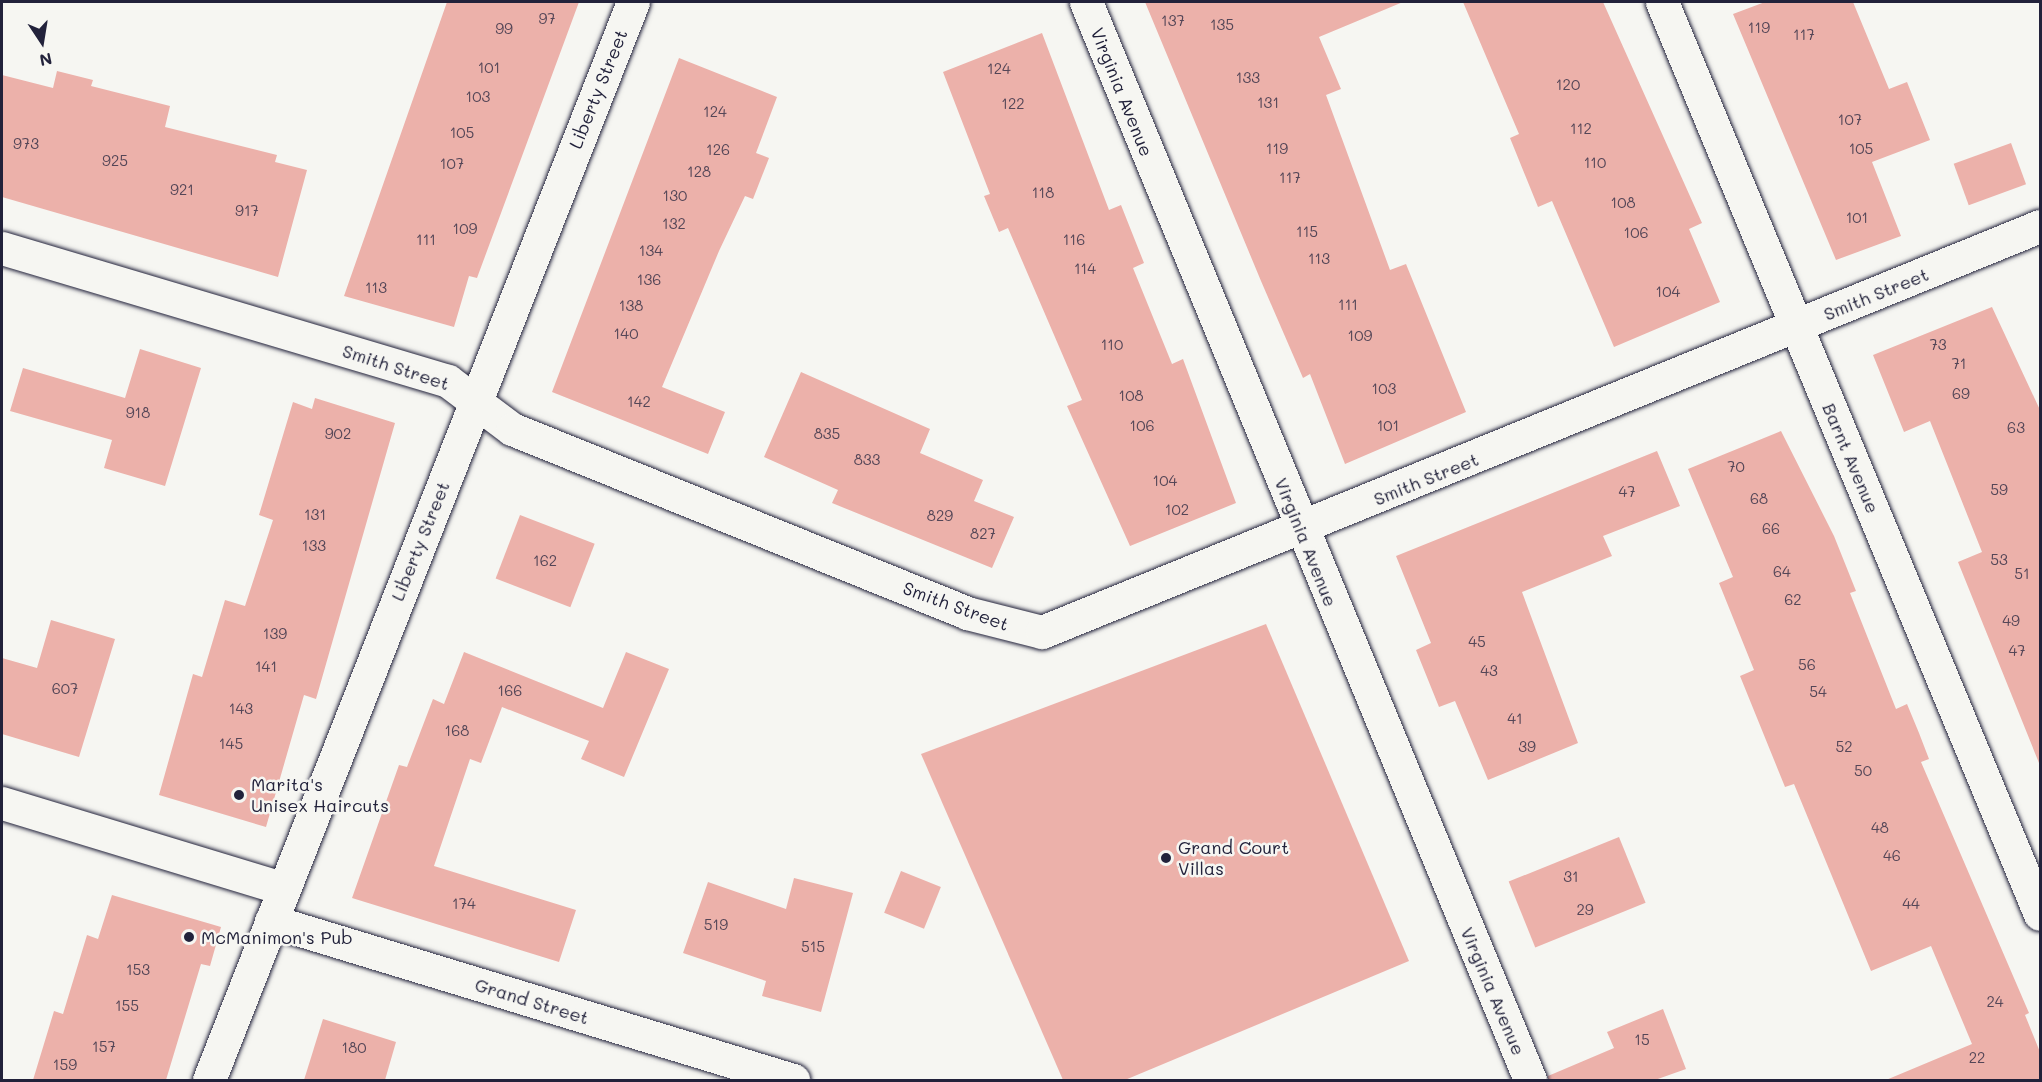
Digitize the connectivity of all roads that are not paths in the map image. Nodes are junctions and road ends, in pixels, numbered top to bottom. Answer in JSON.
{"nodes":[{"id":1,"x":633,"y":2,"type":"edge"},
{"id":2,"x":1086,"y":2,"type":"edge"},
{"id":3,"x":1662,"y":2,"type":"edge"},
{"id":4,"x":2040,"y":226,"type":"edge"},
{"id":5,"x":2,"y":248,"type":"edge"},
{"id":6,"x":1796,"y":327,"type":"junction"},
{"id":7,"x":476,"y":399,"type":"junction"},
{"id":8,"x":1300,"y":530,"type":"junction"},
{"id":9,"x":2,"y":803,"type":"edge"},
{"id":10,"x":282,"y":888,"type":"junction"},
{"id":11,"x":2040,"y":914,"type":"edge"},
{"id":12,"x":271,"y":921,"type":"junction"},
{"id":13,"x":208,"y":1080,"type":"edge"},
{"id":14,"x":793,"y":1080,"type":"edge"},
{"id":15,"x":1530,"y":1080,"type":"edge"}],
"edges":[{"from":1,"to":7,"type":"street","name":"Liberty Street"},
{"from":2,"to":8,"type":"street","name":"Virginia Avenue"},
{"from":3,"to":6,"type":"street","name":"Barnt Avenue"},
{"from":4,"to":6,"type":"street","name":"Smith Street"},
{"from":5,"to":7,"type":"street","name":"Smith Street"},
{"from":6,"to":8,"type":"street","name":"Smith Street"},
{"from":6,"to":11,"type":"street","name":"Barnt Avenue"},
{"from":7,"to":8,"type":"street","name":"Smith Street"},
{"from":7,"to":10,"type":"street","name":"Liberty Street"},
{"from":8,"to":15,"type":"street","name":"Virginia Avenue"},
{"from":9,"to":10,"type":"street"},
{"from":10,"to":12,"type":"street","name":"Liberty Street"},
{"from":12,"to":13,"type":"street","name":"Liberty Street"},
{"from":12,"to":14,"type":"street","name":"Grand Street"}]}
